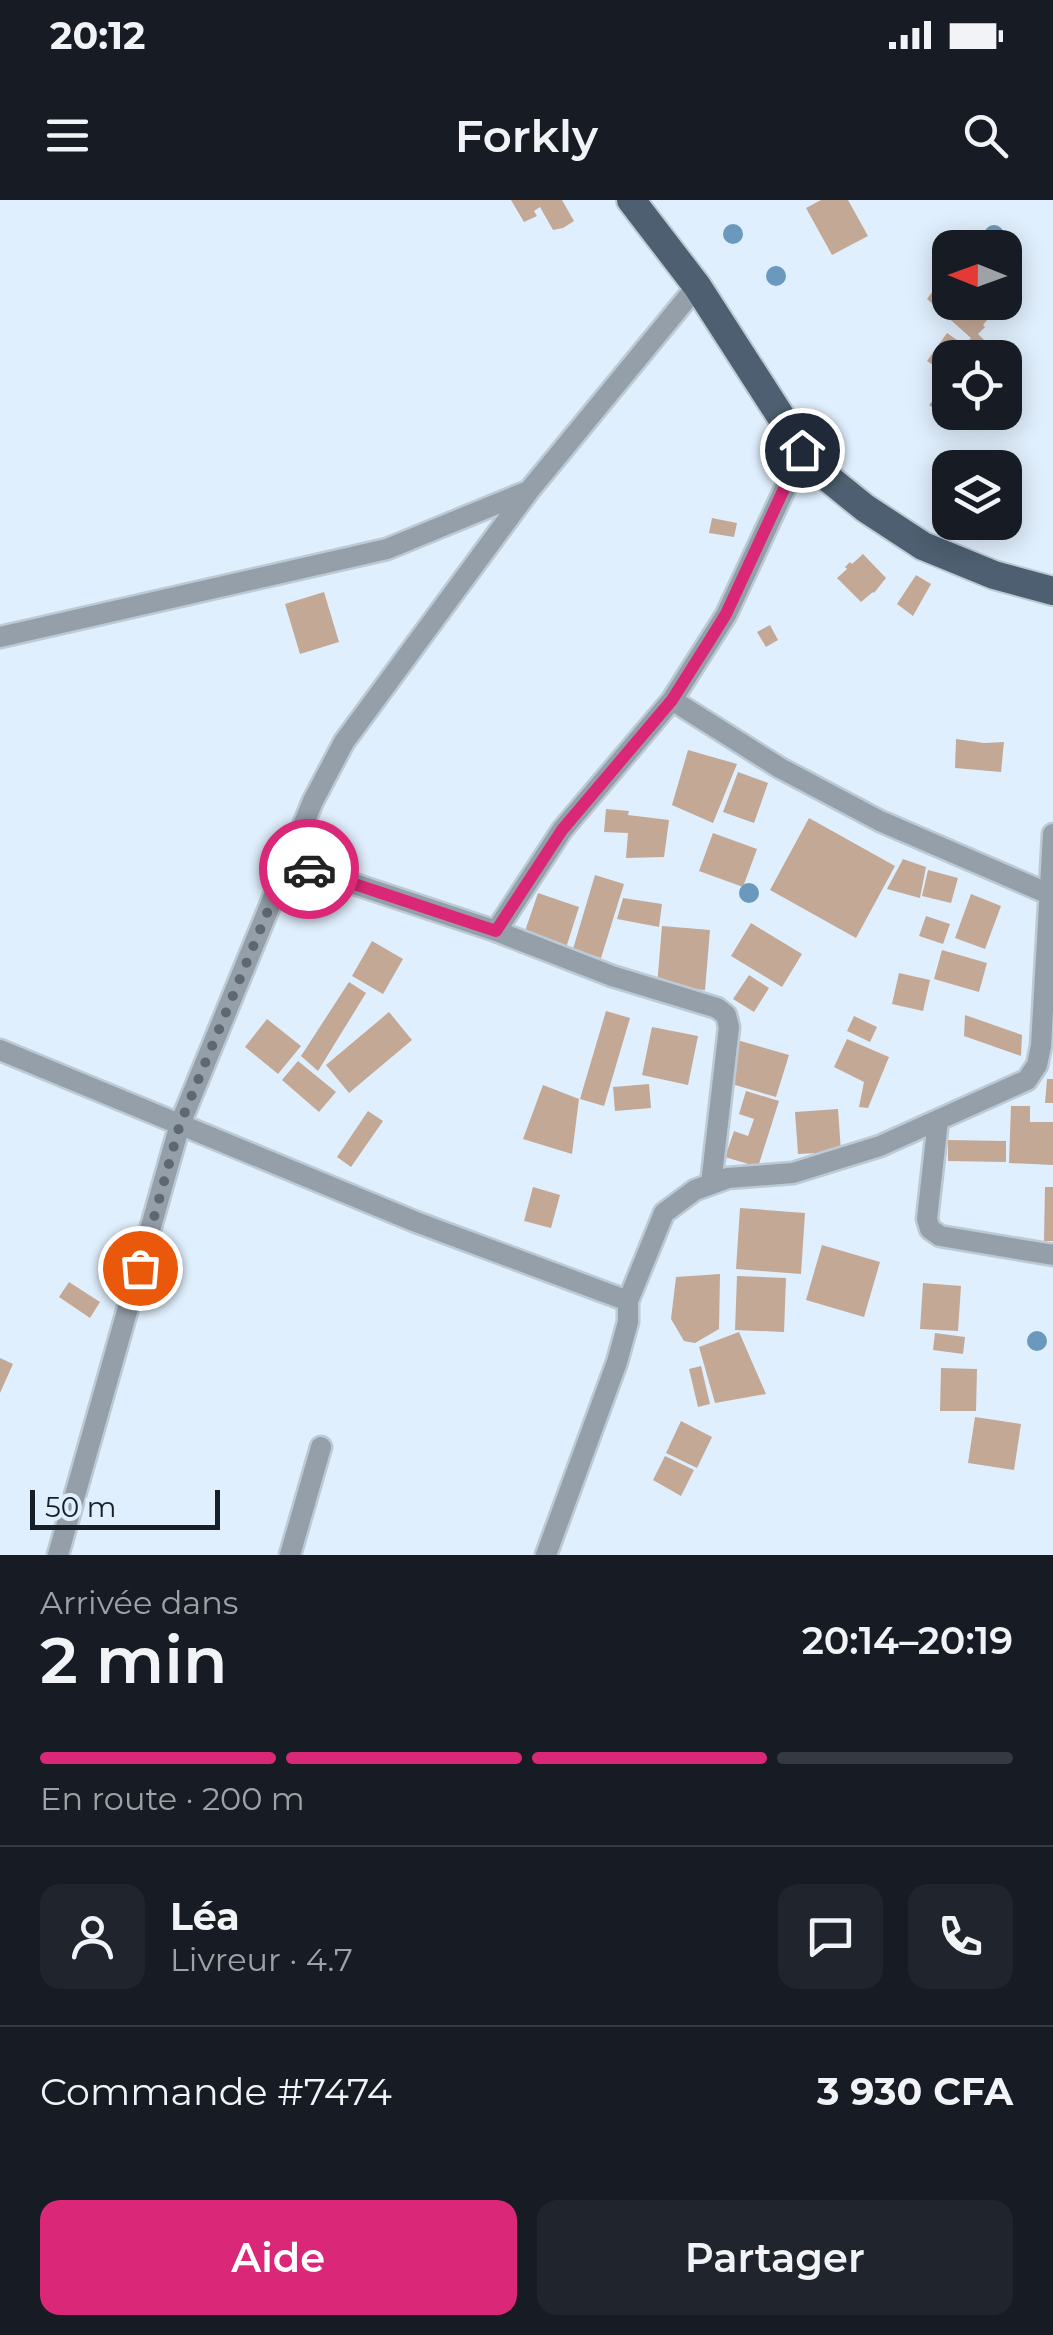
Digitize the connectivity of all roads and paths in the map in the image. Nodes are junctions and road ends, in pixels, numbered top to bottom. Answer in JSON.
{"nodes":[{"id":1,"x":631,"y":200,"type":"edge"},
{"id":2,"x":697,"y":286,"type":"junction"},
{"id":3,"x":802,"y":450,"type":"junction"},
{"id":4,"x":528,"y":492,"type":"junction"},
{"id":5,"x":1053,"y":592,"type":"edge"},
{"id":6,"x":0,"y":637,"type":"edge"},
{"id":7,"x":672,"y":700,"type":"junction"},
{"id":8,"x":1053,"y":834,"type":"edge"},
{"id":9,"x":288,"y":862,"type":"junction"},
{"id":10,"x":1049,"y":894,"type":"junction"},
{"id":11,"x":496,"y":931,"type":"junction"},
{"id":12,"x":0,"y":1050,"type":"edge"},
{"id":13,"x":938,"y":1120,"type":"junction"},
{"id":14,"x":180,"y":1124,"type":"junction"},
{"id":15,"x":712,"y":1184,"type":"junction"},
{"id":16,"x":1053,"y":1255,"type":"edge"},
{"id":17,"x":628,"y":1300,"type":"junction"},
{"id":18,"x":322,"y":1447,"type":"dead end"},
{"id":19,"x":58,"y":1555,"type":"edge"},
{"id":20,"x":290,"y":1555,"type":"edge"},
{"id":21,"x":546,"y":1555,"type":"edge"}],
"edges":[{"from":1,"to":2,"type":"main road"},
{"from":2,"to":3,"type":"main road"},
{"from":2,"to":4,"type":"street"},
{"from":3,"to":5,"type":"main road"},
{"from":3,"to":7,"type":"street"},
{"from":4,"to":6,"type":"street"},
{"from":4,"to":9,"type":"street"},
{"from":7,"to":10,"type":"street"},
{"from":7,"to":11,"type":"street"},
{"from":8,"to":10,"type":"street"},
{"from":9,"to":11,"type":"street"},
{"from":9,"to":14,"type":"street"},
{"from":10,"to":13,"type":"street"},
{"from":11,"to":15,"type":"street"},
{"from":12,"to":14,"type":"street"},
{"from":13,"to":15,"type":"street"},
{"from":13,"to":16,"type":"street"},
{"from":14,"to":17,"type":"street"},
{"from":14,"to":19,"type":"street"},
{"from":15,"to":17,"type":"street"},
{"from":17,"to":21,"type":"street"},
{"from":18,"to":20,"type":"street"}]}
